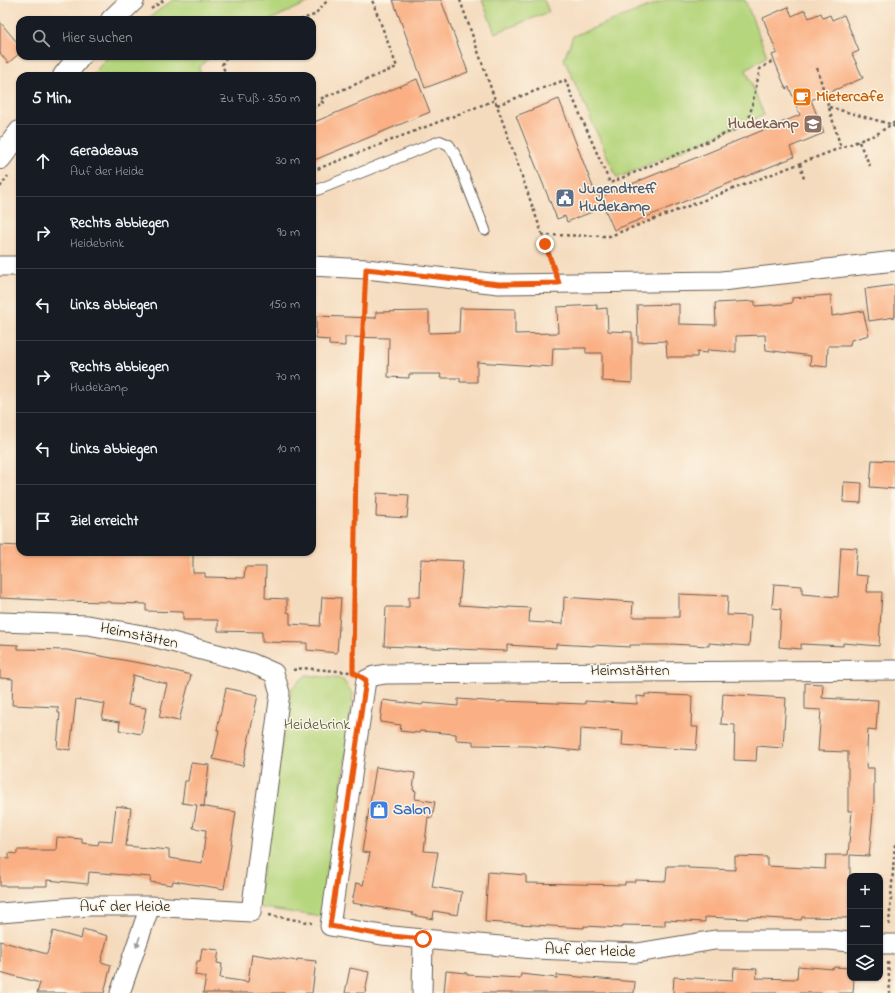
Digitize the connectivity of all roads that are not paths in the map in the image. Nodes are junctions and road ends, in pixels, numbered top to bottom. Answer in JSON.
{"nodes":[{"id":1,"x":133,"y":0,"type":"edge"},
{"id":2,"x":116,"y":16,"type":"edge"},
{"id":3,"x":77,"y":60,"type":"edge"},
{"id":4,"x":67,"y":72,"type":"edge"},
{"id":5,"x":16,"y":137,"type":"edge"},
{"id":6,"x":0,"y":158,"type":"edge"},
{"id":7,"x":316,"y":190,"type":"edge"},
{"id":8,"x":485,"y":230,"type":"dead end"},
{"id":9,"x":895,"y":261,"type":"edge"},
{"id":10,"x":0,"y":266,"type":"edge"},
{"id":11,"x":16,"y":266,"type":"edge"},
{"id":12,"x":316,"y":266,"type":"edge"},
{"id":13,"x":0,"y":622,"type":"edge"},
{"id":14,"x":895,"y":670,"type":"edge"},
{"id":15,"x":150,"y":906,"type":"junction"},
{"id":16,"x":251,"y":912,"type":"joint"},
{"id":17,"x":0,"y":913,"type":"edge"},
{"id":18,"x":330,"y":926,"type":"joint"},
{"id":19,"x":423,"y":939,"type":"junction"},
{"id":20,"x":847,"y":942,"type":"edge"},
{"id":21,"x":120,"y":993,"type":"edge"},
{"id":22,"x":422,"y":993,"type":"edge"}],
"edges":[{"from":1,"to":2,"type":"main road"},
{"from":3,"to":4,"type":"main road"},
{"from":5,"to":6,"type":"main road"},
{"from":7,"to":8,"type":"lane"},
{"from":9,"to":12,"type":"street"},
{"from":10,"to":11,"type":"street"},
{"from":13,"to":16,"type":"street","name":"Heimstätten"},
{"from":14,"to":18,"type":"street","name":"Heimstätten"},
{"from":15,"to":16,"type":"street","name":"Auf der Heide"},
{"from":15,"to":17,"type":"street","name":"Auf der Heide"},
{"from":15,"to":21,"type":"street","one_way":true},
{"from":18,"to":19,"type":"street","name":"Auf der Heide"},
{"from":19,"to":20,"type":"street","name":"Auf der Heide"},
{"from":19,"to":22,"type":"street"}]}
